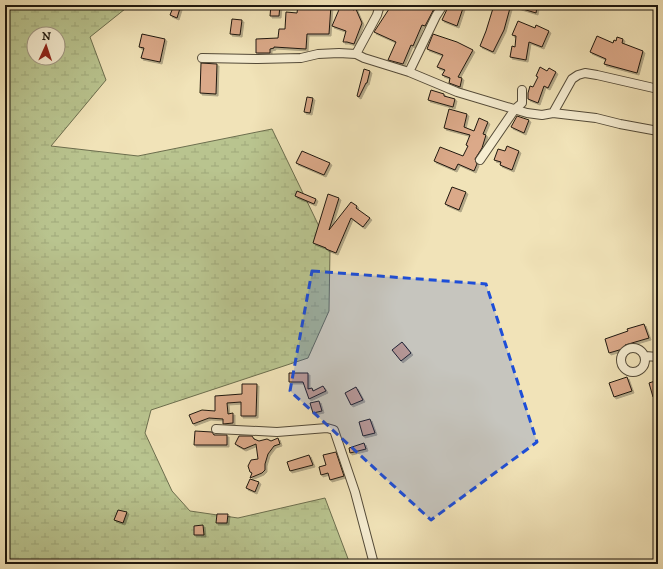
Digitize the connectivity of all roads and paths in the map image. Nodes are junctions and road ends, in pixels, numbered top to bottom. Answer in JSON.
{"nodes":[{"id":1,"x":380,"y":5,"type":"edge"},
{"id":2,"x":443,"y":5,"type":"edge"},
{"id":3,"x":356,"y":54,"type":"junction"},
{"id":4,"x":202,"y":58,"type":"dead end"},
{"id":5,"x":410,"y":72,"type":"junction"},
{"id":6,"x":658,"y":89,"type":"edge"},
{"id":7,"x":522,"y":90,"type":"dead end"},
{"id":8,"x":514,"y":109,"type":"junction"},
{"id":9,"x":553,"y":113,"type":"junction"},
{"id":10,"x":658,"y":131,"type":"edge"},
{"id":11,"x":480,"y":160,"type":"dead end"},
{"id":12,"x":645,"y":356,"type":"dead end"},
{"id":13,"x":658,"y":358,"type":"edge"},
{"id":14,"x":216,"y":429,"type":"dead end"},
{"id":15,"x":374,"y":564,"type":"edge"}],
"edges":[{"from":1,"to":3,"type":"street"},
{"from":2,"to":5,"type":"street"},
{"from":3,"to":4,"type":"street"},
{"from":3,"to":5,"type":"street"},
{"from":5,"to":8,"type":"street"},
{"from":6,"to":9,"type":"street"},
{"from":7,"to":8,"type":"street"},
{"from":8,"to":9,"type":"street"},
{"from":8,"to":11,"type":"street"},
{"from":9,"to":10,"type":"street"},
{"from":12,"to":13,"type":"street"},
{"from":14,"to":15,"type":"street"}]}
